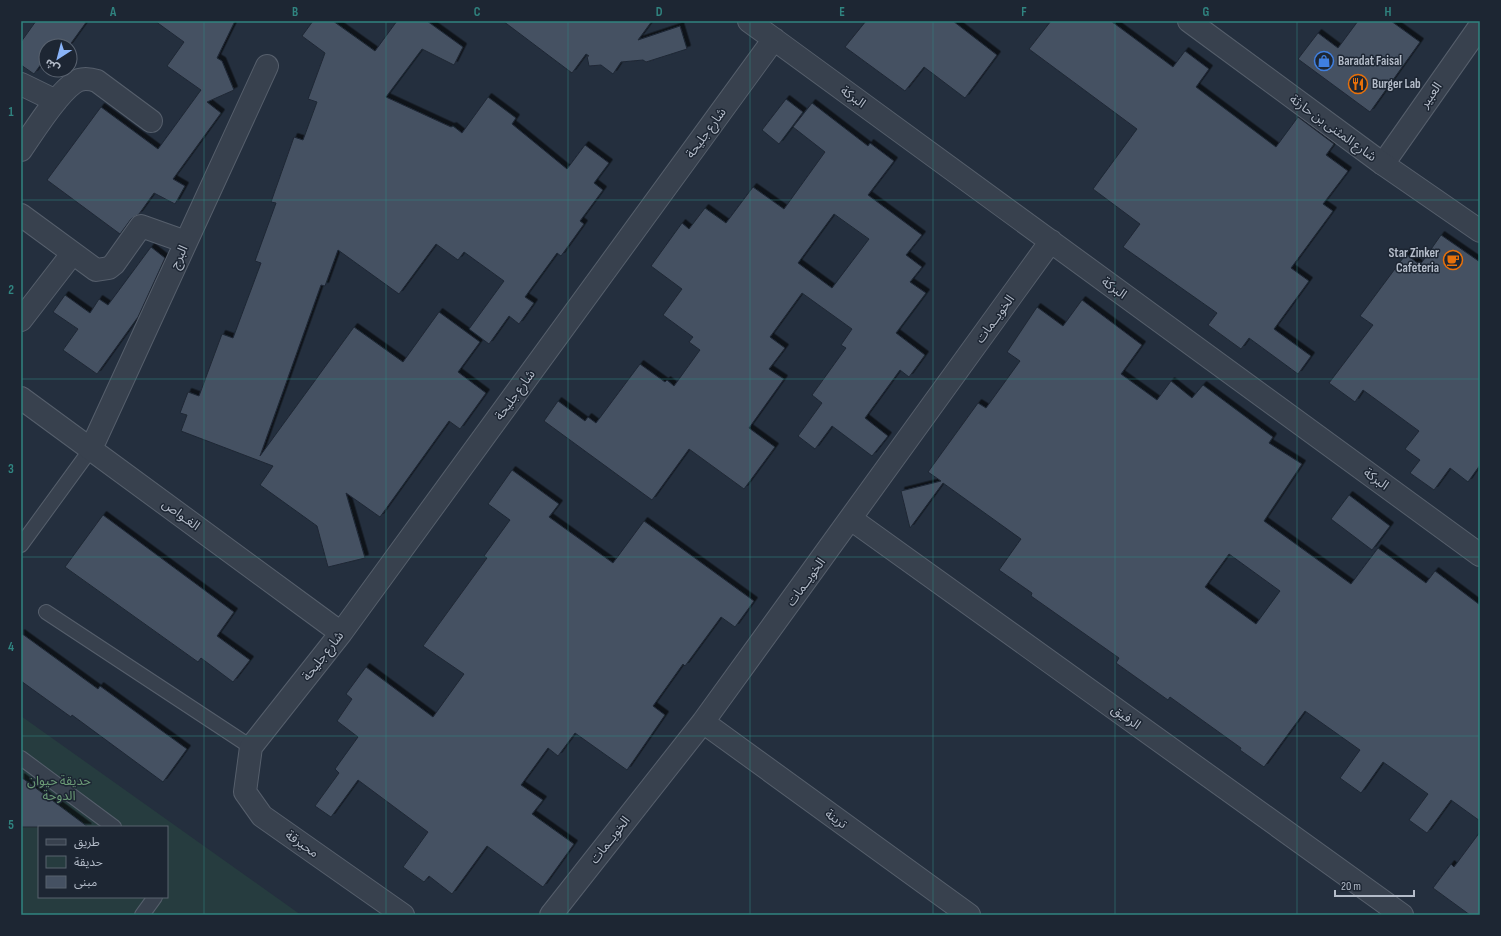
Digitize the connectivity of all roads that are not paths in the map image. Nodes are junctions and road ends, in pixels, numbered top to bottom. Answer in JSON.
{"nodes":[{"id":1,"x":749,"y":21,"type":"edge"},
{"id":2,"x":1189,"y":21,"type":"edge"},
{"id":3,"x":1480,"y":26,"type":"edge"},
{"id":4,"x":774,"y":39,"type":"junction"},
{"id":5,"x":267,"y":66,"type":"dead end"},
{"id":6,"x":21,"y":84,"type":"edge"},
{"id":7,"x":56,"y":101,"type":"junction"},
{"id":8,"x":151,"y":121,"type":"dead end"},
{"id":9,"x":21,"y":150,"type":"edge"},
{"id":10,"x":1383,"y":164,"type":"junction"},
{"id":11,"x":21,"y":215,"type":"edge"},
{"id":12,"x":1480,"y":231,"type":"edge"},
{"id":13,"x":1051,"y":241,"type":"junction"},
{"id":14,"x":186,"y":242,"type":"junction"},
{"id":15,"x":72,"y":254,"type":"junction"},
{"id":16,"x":21,"y":320,"type":"edge"},
{"id":17,"x":21,"y":398,"type":"edge"},
{"id":18,"x":91,"y":449,"type":"junction"},
{"id":19,"x":851,"y":519,"type":"junction"},
{"id":20,"x":21,"y":545,"type":"edge"},
{"id":21,"x":1480,"y":555,"type":"edge"},
{"id":22,"x":46,"y":612,"type":"dead end"},
{"id":23,"x":341,"y":633,"type":"junction"},
{"id":24,"x":703,"y":722,"type":"junction"},
{"id":25,"x":251,"y":747,"type":"junction"},
{"id":26,"x":21,"y":758,"type":"edge"},
{"id":27,"x":113,"y":826,"type":"edge"},
{"id":28,"x":154,"y":898,"type":"edge"},
{"id":29,"x":142,"y":915,"type":"edge"},
{"id":30,"x":403,"y":915,"type":"edge"},
{"id":31,"x":551,"y":915,"type":"edge"},
{"id":32,"x":969,"y":915,"type":"edge"},
{"id":33,"x":1402,"y":915,"type":"edge"}],
"edges":[{"from":1,"to":4,"type":"street","name":"البركة"},
{"from":2,"to":10,"type":"street","name":"شارع المثنى بن حارثة"},
{"from":3,"to":10,"type":"street","name":"العبير"},
{"from":4,"to":13,"type":"street","name":"البركة"},
{"from":4,"to":23,"type":"street","name":"شارع جليحة"},
{"from":5,"to":14,"type":"street","name":"البرج"},
{"from":6,"to":7,"type":"street"},
{"from":7,"to":8,"type":"street"},
{"from":7,"to":9,"type":"street"},
{"from":10,"to":12,"type":"street","name":"شارع المثنى بن حارثة"},
{"from":11,"to":15,"type":"street"},
{"from":13,"to":19,"type":"street","name":"الخويــمات"},
{"from":13,"to":21,"type":"street","name":"البركة"},
{"from":14,"to":15,"type":"street"},
{"from":14,"to":18,"type":"street","name":"البرج"},
{"from":15,"to":16,"type":"street"},
{"from":17,"to":18,"type":"street","name":"الغـواص"},
{"from":18,"to":20,"type":"lane"},
{"from":18,"to":23,"type":"street","name":"الغـواص"},
{"from":19,"to":24,"type":"street","name":"الخويــمات"},
{"from":19,"to":33,"type":"street","name":"الرفيق"},
{"from":22,"to":25,"type":"lane"},
{"from":23,"to":25,"type":"street","name":"شارع جليحة"},
{"from":24,"to":31,"type":"street","name":"الخويــمات"},
{"from":24,"to":32,"type":"street","name":"ترينة"},
{"from":25,"to":30,"type":"street","name":"محيرقة"},
{"from":26,"to":27,"type":"lane"},
{"from":28,"to":29,"type":"lane"}]}
